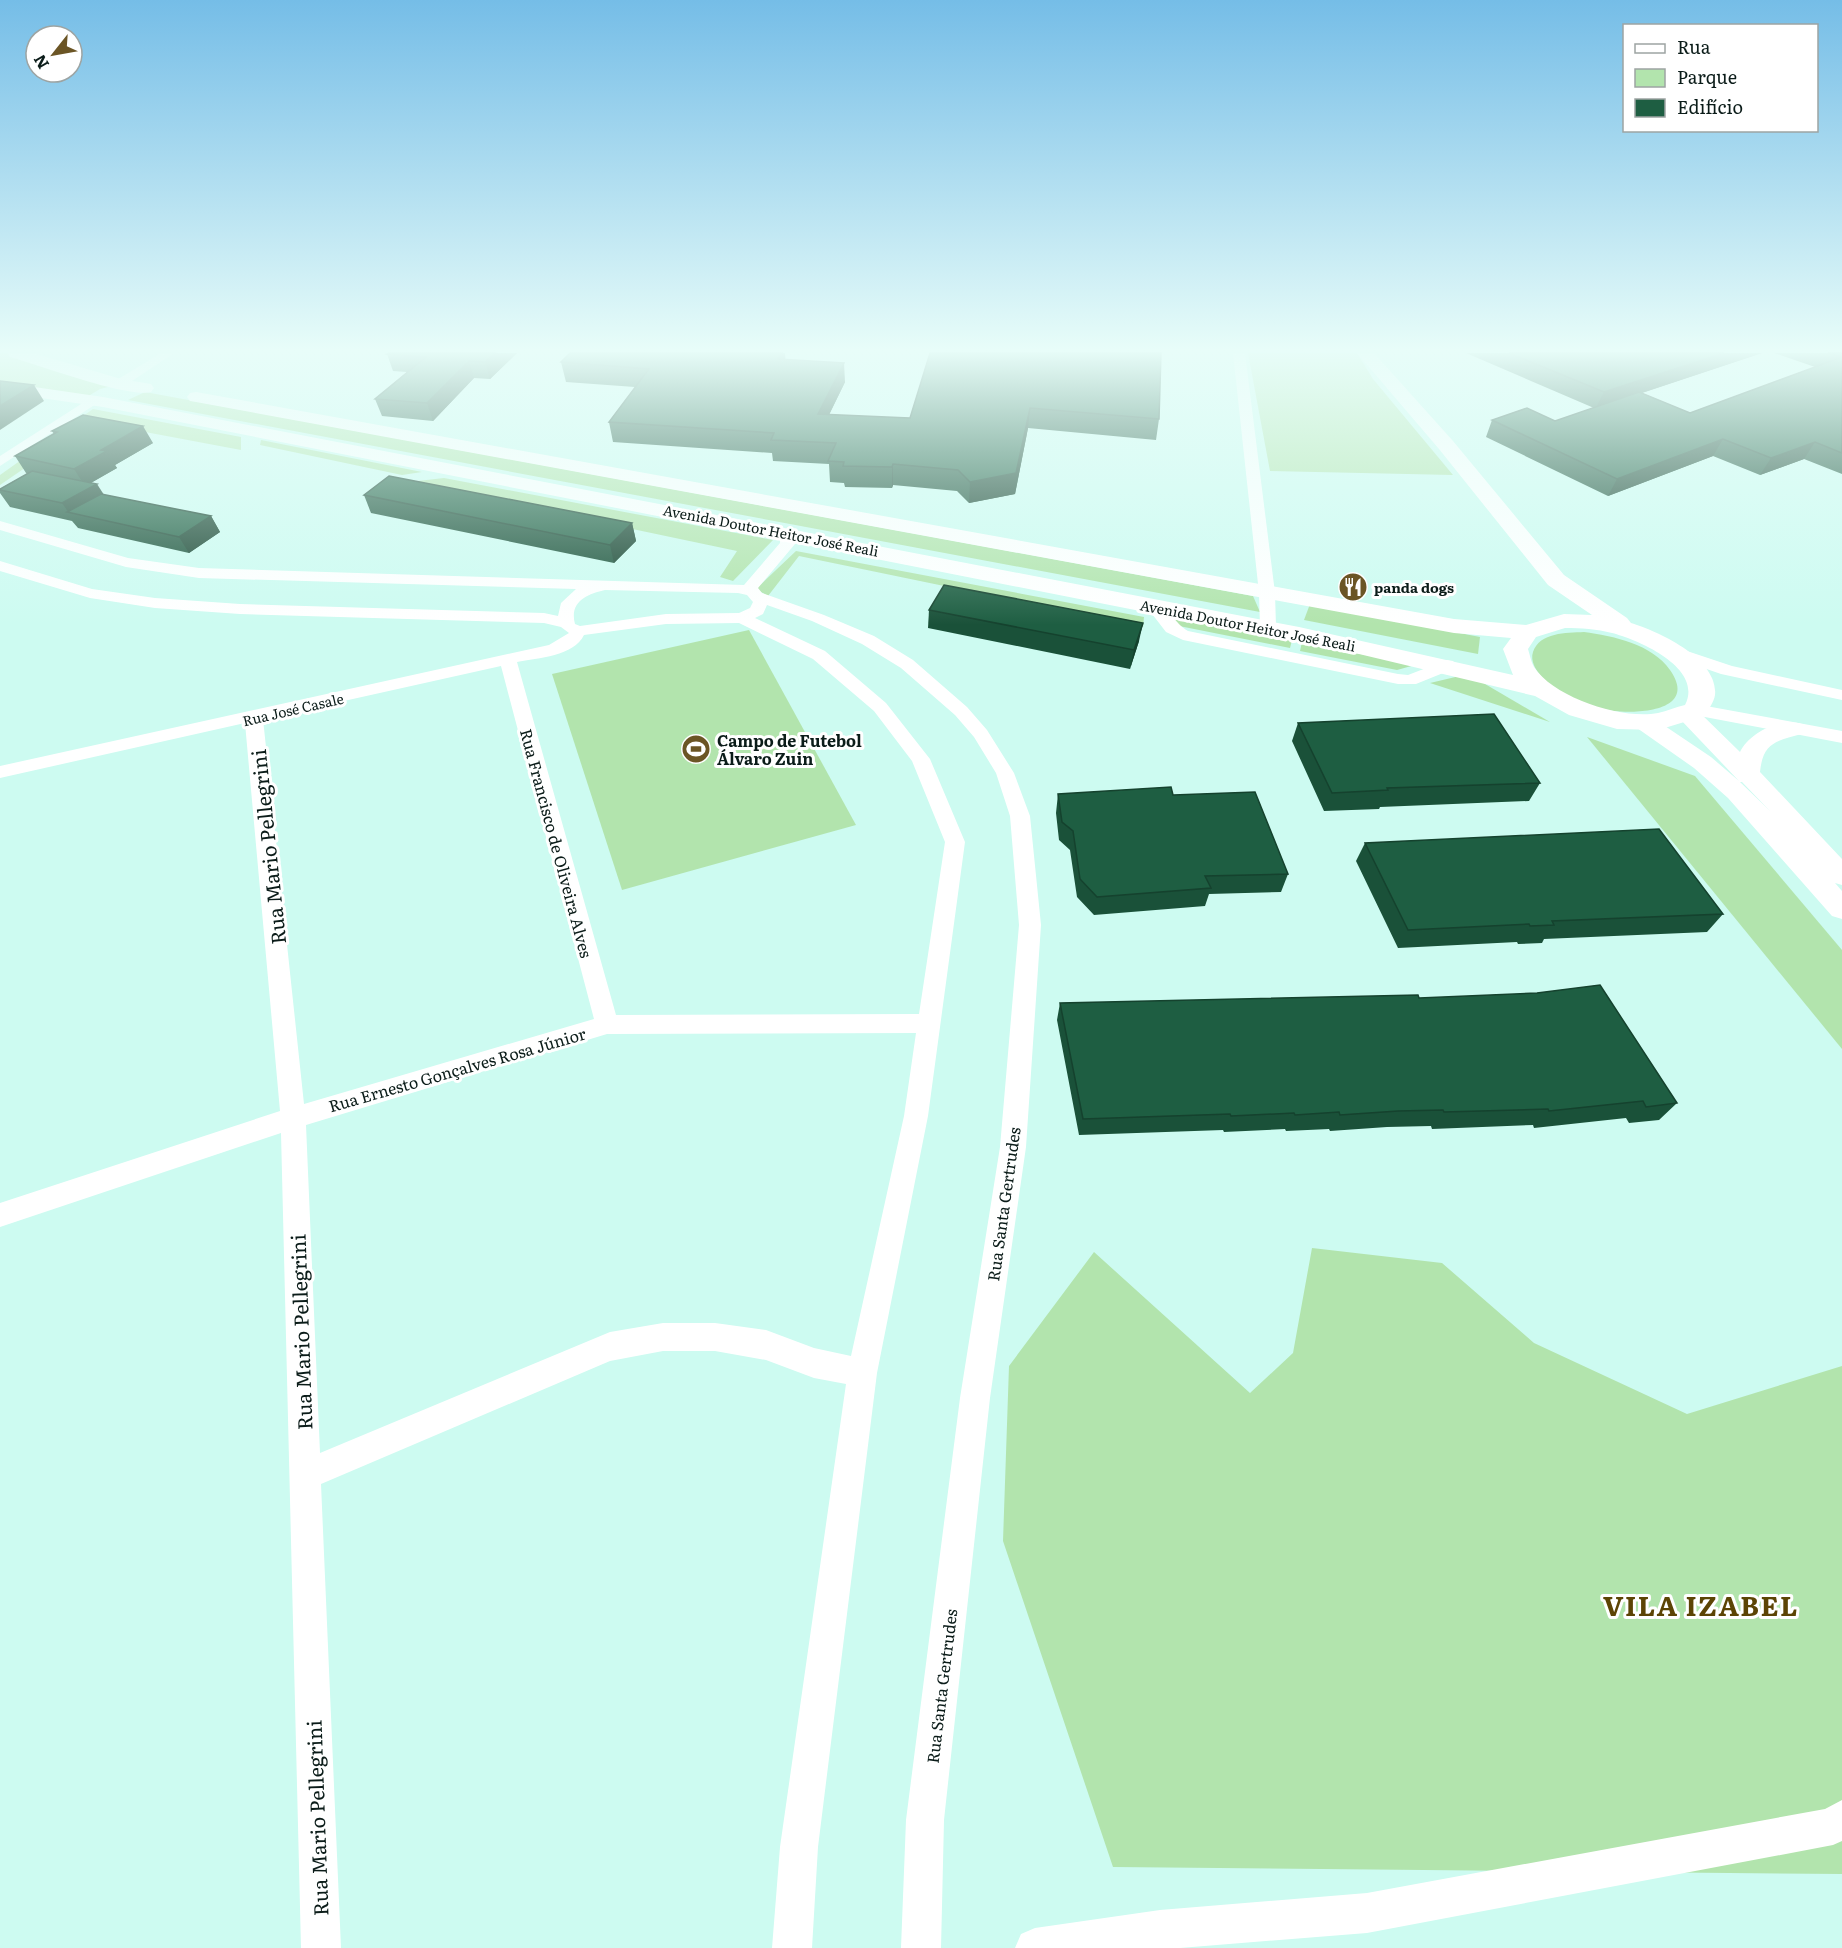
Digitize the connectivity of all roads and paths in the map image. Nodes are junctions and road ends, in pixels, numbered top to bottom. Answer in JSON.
{"nodes":[{"id":1,"x":29,"y":444,"type":"edge"},
{"id":2,"x":324,"y":444,"type":"edge"},
{"id":3,"x":455,"y":444,"type":"edge"},
{"id":4,"x":1250,"y":444,"type":"edge"},
{"id":5,"x":1445,"y":444,"type":"edge"},
{"id":6,"x":0,"y":462,"type":"edge"},
{"id":7,"x":808,"y":508,"type":"junction"},
{"id":8,"x":0,"y":525,"type":"edge"},
{"id":9,"x":896,"y":526,"type":"junction"},
{"id":10,"x":787,"y":532,"type":"junction"},
{"id":11,"x":879,"y":551,"type":"junction"},
{"id":12,"x":0,"y":566,"type":"edge"},
{"id":13,"x":1556,"y":580,"type":"junction"},
{"id":14,"x":605,"y":585,"type":"junction"},
{"id":15,"x":1268,"y":593,"type":"junction"},
{"id":16,"x":749,"y":601,"type":"junction"},
{"id":17,"x":1155,"y":607,"type":"junction"},
{"id":18,"x":572,"y":627,"type":"junction"},
{"id":19,"x":1268,"y":627,"type":"junction"},
{"id":20,"x":1534,"y":628,"type":"junction"},
{"id":21,"x":1640,"y":634,"type":"junction"},
{"id":22,"x":1671,"y":650,"type":"junction"},
{"id":23,"x":508,"y":660,"type":"junction"},
{"id":24,"x":1448,"y":665,"type":"junction"},
{"id":25,"x":1539,"y":689,"type":"junction"},
{"id":26,"x":1842,"y":695,"type":"edge"},
{"id":27,"x":1692,"y":712,"type":"junction"},
{"id":28,"x":254,"y":718,"type":"junction"},
{"id":29,"x":1645,"y":723,"type":"junction"},
{"id":30,"x":1794,"y":729,"type":"junction"},
{"id":31,"x":1842,"y":737,"type":"edge"},
{"id":32,"x":0,"y":772,"type":"edge"},
{"id":33,"x":1748,"y":776,"type":"junction"},
{"id":34,"x":1842,"y":876,"type":"edge"},
{"id":35,"x":1842,"y":909,"type":"edge"},
{"id":36,"x":931,"y":1023,"type":"junction"},
{"id":37,"x":607,"y":1025,"type":"junction"},
{"id":38,"x":293,"y":1118,"type":"junction"},
{"id":39,"x":0,"y":1215,"type":"edge"},
{"id":40,"x":862,"y":1373,"type":"junction"},
{"id":41,"x":305,"y":1475,"type":"junction"},
{"id":42,"x":1842,"y":1820,"type":"edge"},
{"id":43,"x":321,"y":1948,"type":"edge"},
{"id":44,"x":792,"y":1948,"type":"edge"},
{"id":45,"x":921,"y":1948,"type":"edge"},
{"id":46,"x":1035,"y":1948,"type":"edge"}],
"edges":[{"from":1,"to":6,"type":"street"},
{"from":2,"to":10,"type":"main road","name":"Avenida Doutor Heitor José Reali"},
{"from":3,"to":7,"type":"main road","name":"Avenida Doutor Heitor José Reali"},
{"from":4,"to":15,"type":"street"},
{"from":5,"to":13,"type":"main road"},
{"from":7,"to":9,"type":"main road","name":"Avenida Doutor Heitor José Reali"},
{"from":7,"to":10,"type":"main road"},
{"from":8,"to":14,"type":"street"},
{"from":9,"to":11,"type":"main road"},
{"from":9,"to":15,"type":"main road","name":"Avenida Doutor Heitor José Reali"},
{"from":10,"to":11,"type":"main road","name":"Avenida Doutor Heitor José Reali"},
{"from":10,"to":16,"type":"street"},
{"from":11,"to":17,"type":"main road","name":"Avenida Doutor Heitor José Reali"},
{"from":12,"to":18,"type":"street"},
{"from":13,"to":20,"type":"main road"},
{"from":13,"to":21,"type":"main road"},
{"from":14,"to":16,"type":"street"},
{"from":14,"to":18,"type":"street"},
{"from":15,"to":19,"type":"street"},
{"from":15,"to":20,"type":"main road","name":"Avenida Doutor Heitor José Reali"},
{"from":16,"to":18,"type":"street"},
{"from":16,"to":36,"type":"street"},
{"from":16,"to":45,"type":"street","name":"Rua Santa Gertrudes"},
{"from":17,"to":19,"type":"main road","name":"Avenida Doutor Heitor José Reali"},
{"from":17,"to":24,"type":"street"},
{"from":18,"to":23,"type":"street","name":"Rua José Casale"},
{"from":19,"to":24,"type":"main road","name":"Avenida Doutor Heitor José Reali"},
{"from":20,"to":21,"type":"main road","name":"Avenida Doutor Heitor José Reali"},
{"from":20,"to":25,"type":"main road"},
{"from":21,"to":22,"type":"main road"},
{"from":22,"to":26,"type":"street"},
{"from":22,"to":27,"type":"main road"},
{"from":23,"to":28,"type":"street","name":"Rua José Casale"},
{"from":23,"to":37,"type":"street","name":"Rua Francisco de Oliveira Alves"},
{"from":24,"to":25,"type":"main road","name":"Avenida Doutor Heitor José Reali"},
{"from":25,"to":29,"type":"main road"},
{"from":27,"to":29,"type":"main road"},
{"from":27,"to":30,"type":"street"},
{"from":27,"to":33,"type":"street"},
{"from":28,"to":32,"type":"street","name":"Rua José Casale"},
{"from":28,"to":38,"type":"street","name":"Rua Mario Pellegrini"},
{"from":29,"to":35,"type":"street"},
{"from":30,"to":31,"type":"street"},
{"from":30,"to":33,"type":"street"},
{"from":33,"to":34,"type":"street"},
{"from":36,"to":37,"type":"street","name":"Rua Ernesto Gonçalves Rosa Júnior"},
{"from":36,"to":40,"type":"street"},
{"from":37,"to":38,"type":"street","name":"Rua Ernesto Gonçalves Rosa Júnior"},
{"from":38,"to":39,"type":"street","name":"Rua Ernesto Gonçalves Rosa Júnior"},
{"from":38,"to":41,"type":"street","name":"Rua Mario Pellegrini"},
{"from":40,"to":41,"type":"street"},
{"from":40,"to":44,"type":"street"},
{"from":41,"to":43,"type":"street","name":"Rua Mario Pellegrini"},
{"from":42,"to":46,"type":"street"}]}
